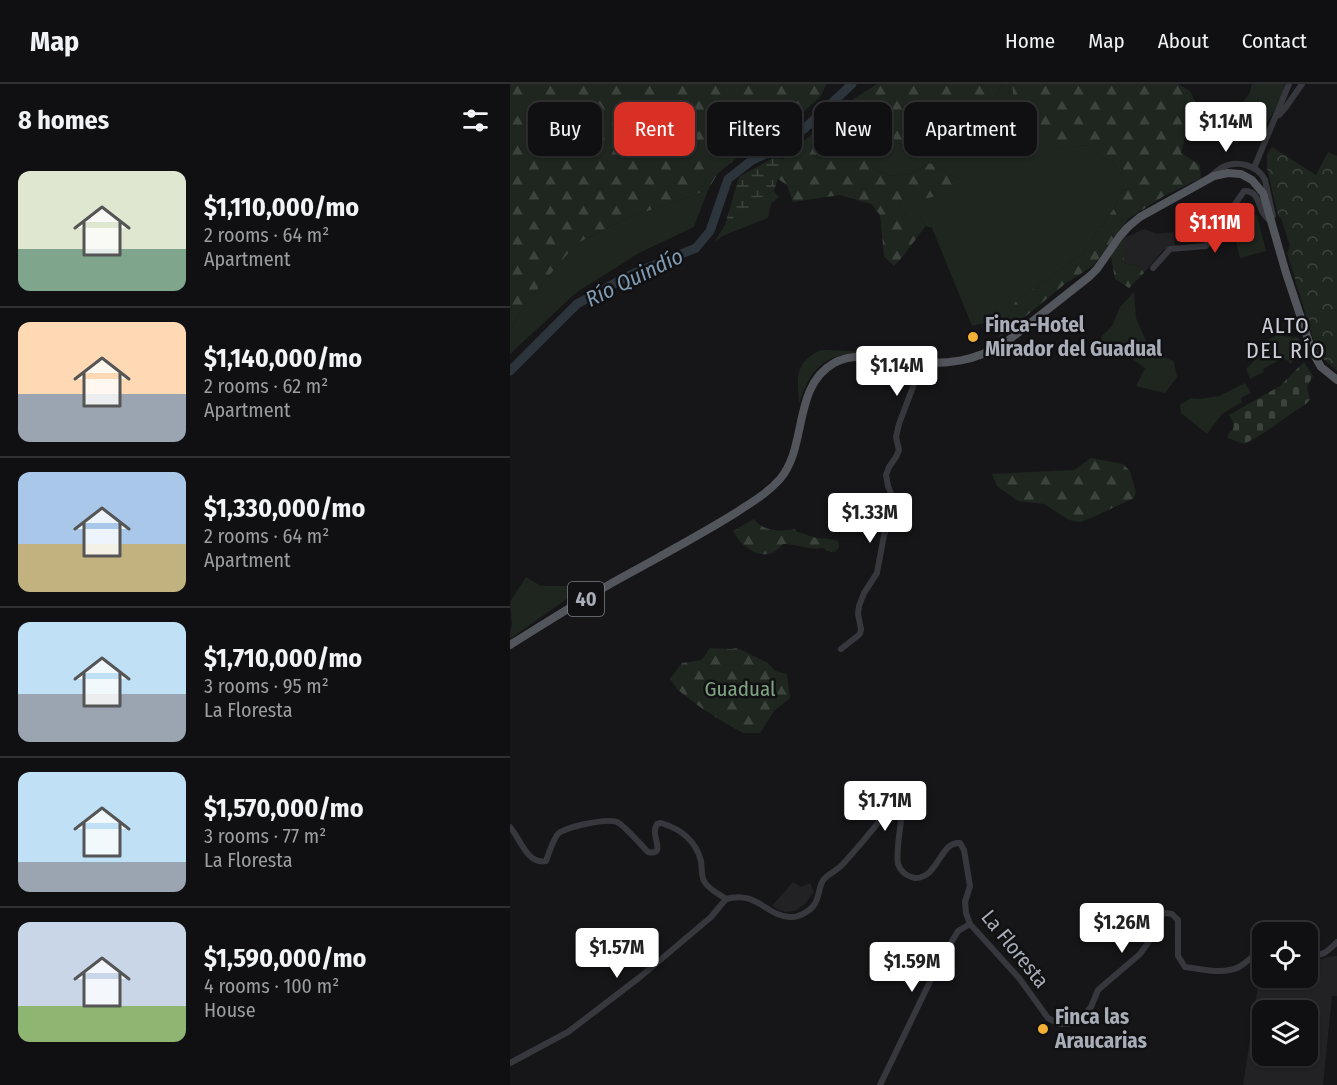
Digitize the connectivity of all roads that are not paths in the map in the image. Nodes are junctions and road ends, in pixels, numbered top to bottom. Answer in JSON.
{"nodes":[{"id":1,"x":1289,"y":84,"type":"edge"},
{"id":2,"x":1302,"y":84,"type":"edge"},
{"id":3,"x":1276,"y":117,"type":"junction"},
{"id":4,"x":1254,"y":168,"type":"junction"},
{"id":5,"x":1205,"y":181,"type":"junction"},
{"id":6,"x":1272,"y":224,"type":"junction"},
{"id":7,"x":1284,"y":264,"type":"junction"},
{"id":8,"x":1153,"y":268,"type":"dead end"},
{"id":9,"x":922,"y":363,"type":"junction"},
{"id":10,"x":1337,"y":380,"type":"edge"},
{"id":11,"x":510,"y":645,"type":"edge"},
{"id":12,"x":841,"y":649,"type":"dead end"},
{"id":13,"x":510,"y":827,"type":"edge"},
{"id":14,"x":726,"y":899,"type":"junction"},
{"id":15,"x":970,"y":924,"type":"junction"},
{"id":16,"x":1337,"y":942,"type":"edge"},
{"id":17,"x":1318,"y":955,"type":"edge"},
{"id":18,"x":1252,"y":956,"type":"edge"},
{"id":19,"x":510,"y":1063,"type":"edge"},
{"id":20,"x":880,"y":1085,"type":"edge"}],
"edges":[{"from":1,"to":3,"type":"street"},
{"from":2,"to":3,"type":"street"},
{"from":3,"to":4,"type":"street"},
{"from":4,"to":5,"type":"street"},
{"from":4,"to":7,"type":"street"},
{"from":5,"to":6,"type":"main road","number":"40"},
{"from":5,"to":9,"type":"main road","number":"40"},
{"from":6,"to":7,"type":"main road","number":"40"},
{"from":6,"to":8,"type":"street"},
{"from":7,"to":10,"type":"main road","number":"40"},
{"from":9,"to":11,"type":"main road","number":"40"},
{"from":9,"to":12,"type":"street"},
{"from":13,"to":14,"type":"street"},
{"from":14,"to":15,"type":"street","name":"La Floresta"},
{"from":14,"to":19,"type":"street"},
{"from":15,"to":18,"type":"street","name":"La Floresta"},
{"from":15,"to":20,"type":"street"},
{"from":16,"to":17,"type":"street"}]}
